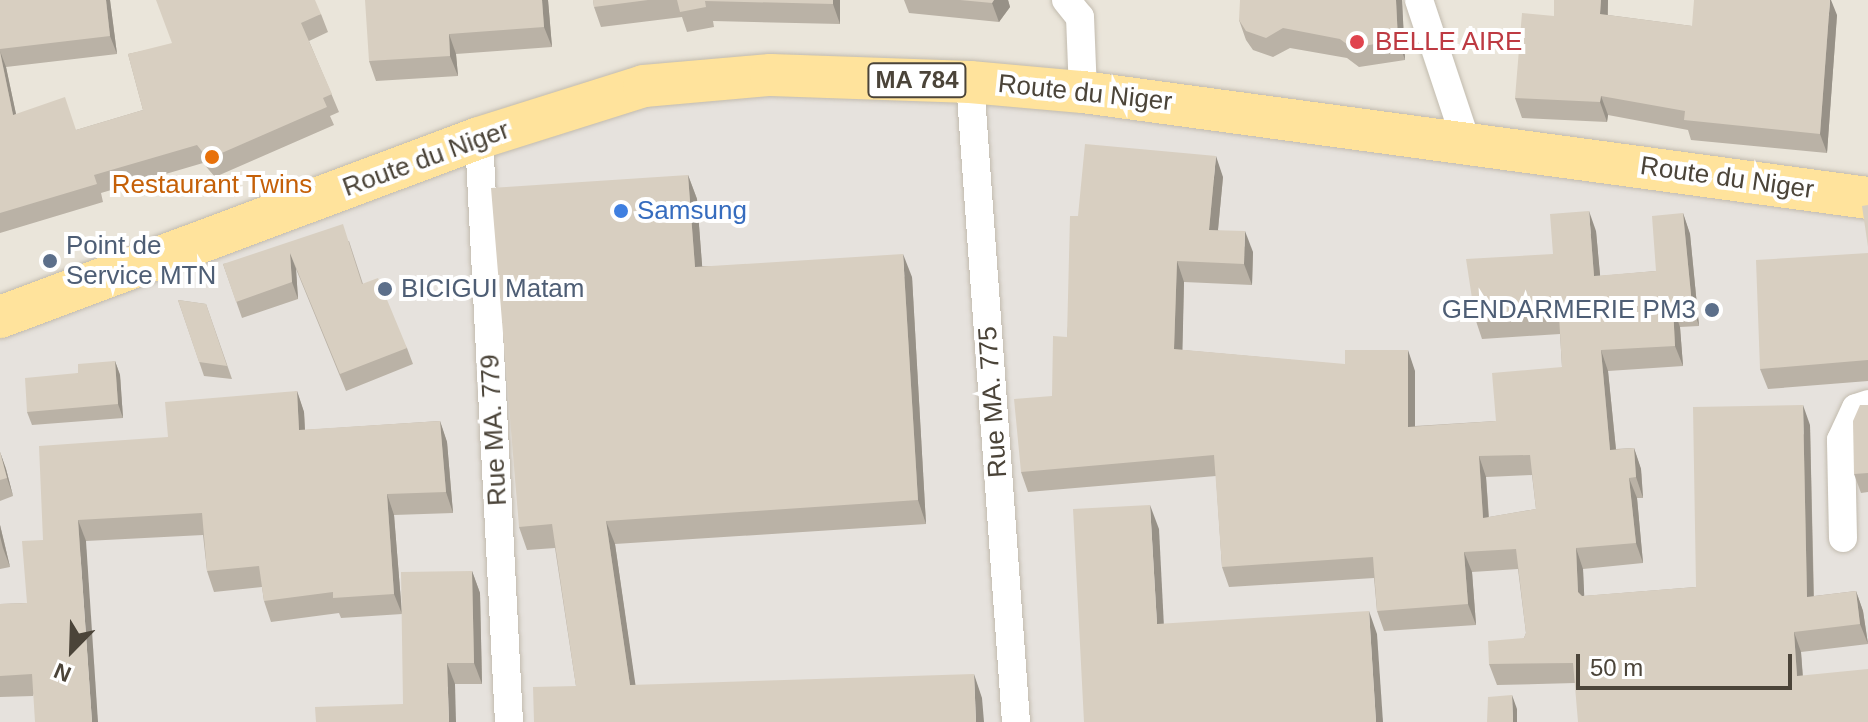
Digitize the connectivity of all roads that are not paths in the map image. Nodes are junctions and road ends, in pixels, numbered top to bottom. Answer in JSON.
{"nodes":[{"id":1,"x":1066,"y":0,"type":"edge"},
{"id":2,"x":1419,"y":0,"type":"edge"},
{"id":3,"x":970,"y":82,"type":"junction"},
{"id":4,"x":1083,"y":92,"type":"junction"},
{"id":5,"x":479,"y":138,"type":"junction"},
{"id":6,"x":1467,"y":144,"type":"junction"},
{"id":7,"x":1868,"y":198,"type":"edge"},
{"id":8,"x":0,"y":317,"type":"edge"},
{"id":9,"x":1868,"y":404,"type":"edge"},
{"id":10,"x":1843,"y":538,"type":"dead end"},
{"id":11,"x":509,"y":722,"type":"edge"},
{"id":12,"x":1016,"y":722,"type":"edge"}],
"edges":[{"from":1,"to":4,"type":"street"},
{"from":2,"to":6,"type":"street"},
{"from":3,"to":4,"type":"main road","name":"Route du Niger","number":"MA 784"},
{"from":3,"to":5,"type":"main road","name":"Route du Niger","number":"MA 784"},
{"from":3,"to":12,"type":"street","name":"Rue MA. 775"},
{"from":4,"to":6,"type":"main road","name":"Route du Niger","number":"MA 784"},
{"from":5,"to":8,"type":"main road","name":"Route du Niger","number":"MA 784"},
{"from":5,"to":11,"type":"street","name":"Rue MA. 779"},
{"from":6,"to":7,"type":"main road","name":"Route du Niger","number":"MA 784"},
{"from":9,"to":10,"type":"street"}]}
